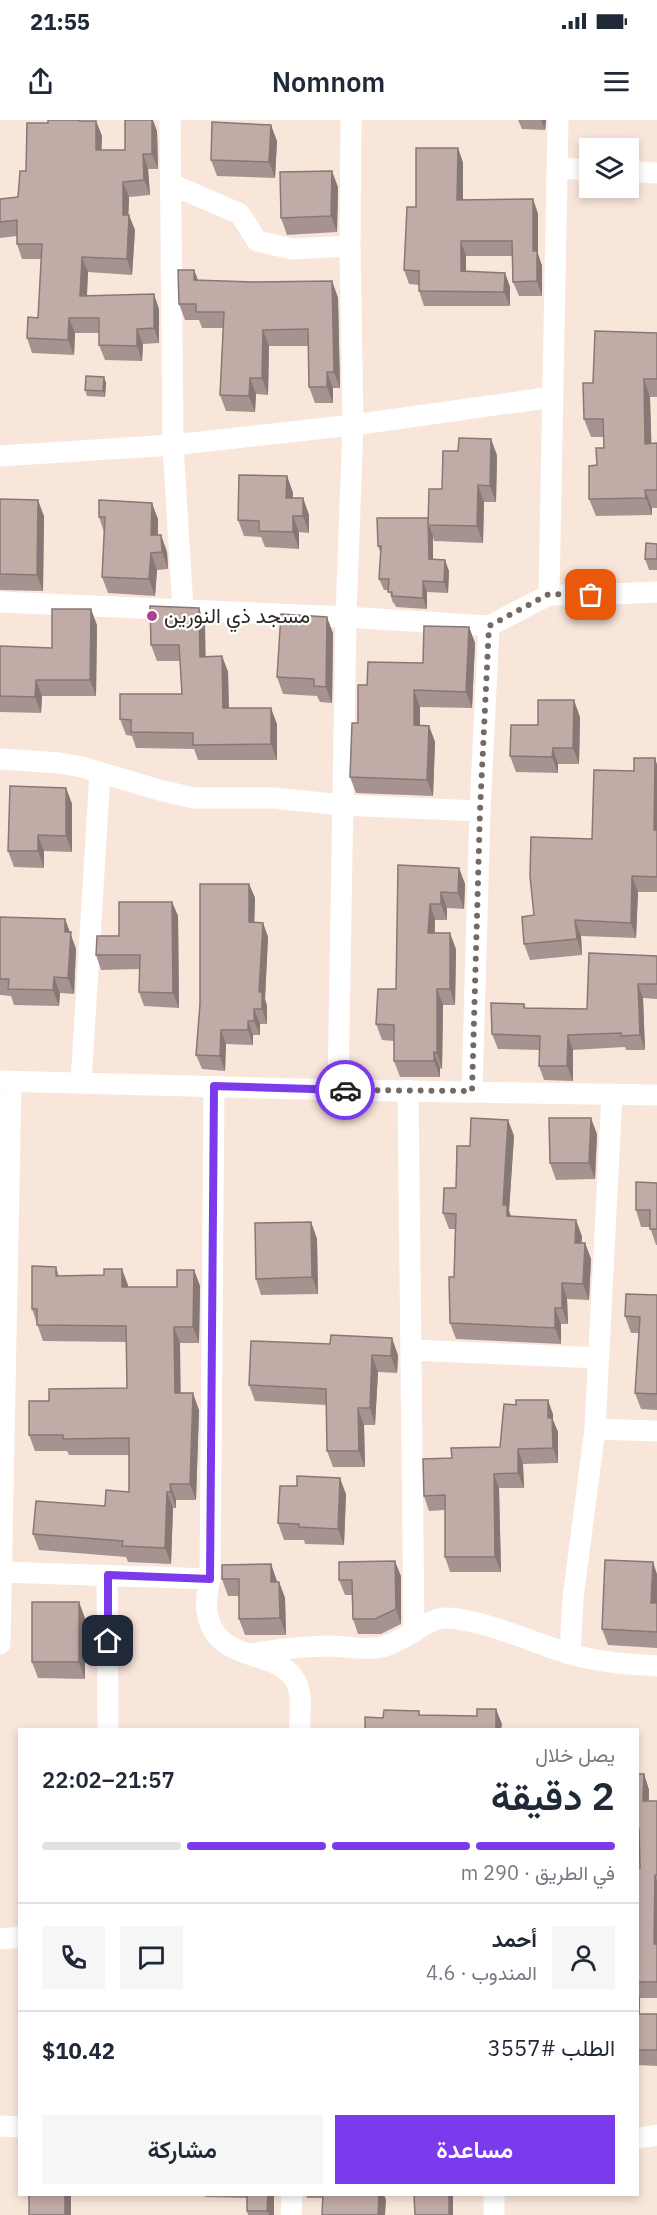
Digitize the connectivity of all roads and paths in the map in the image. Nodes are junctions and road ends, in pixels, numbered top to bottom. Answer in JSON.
{"nodes":[{"id":1,"x":170,"y":120,"type":"edge"},
{"id":2,"x":351,"y":120,"type":"edge"},
{"id":3,"x":558,"y":120,"type":"edge"},
{"id":4,"x":558,"y":168,"type":"junction"},
{"id":5,"x":579,"y":169,"type":"edge"},
{"id":6,"x":639,"y":172,"type":"edge"},
{"id":7,"x":657,"y":173,"type":"edge"},
{"id":8,"x":171,"y":184,"type":"junction"},
{"id":9,"x":350,"y":246,"type":"junction"},
{"id":10,"x":553,"y":397,"type":"junction"},
{"id":11,"x":353,"y":425,"type":"junction"},
{"id":12,"x":173,"y":445,"type":"junction"},
{"id":13,"x":0,"y":456,"type":"edge"},
{"id":14,"x":657,"y":592,"type":"edge"},
{"id":15,"x":549,"y":594,"type":"junction"},
{"id":16,"x":0,"y":602,"type":"edge"},
{"id":17,"x":183,"y":610,"type":"junction"},
{"id":18,"x":346,"y":617,"type":"junction"},
{"id":19,"x":489,"y":626,"type":"junction"},
{"id":20,"x":0,"y":759,"type":"edge"},
{"id":21,"x":100,"y":773,"type":"junction"},
{"id":22,"x":342,"y":805,"type":"junction"},
{"id":23,"x":480,"y":811,"type":"junction"},
{"id":24,"x":6,"y":1081,"type":"edge"},
{"id":25,"x":81,"y":1083,"type":"junction"},
{"id":26,"x":214,"y":1086,"type":"junction"},
{"id":27,"x":338,"y":1090,"type":"junction"},
{"id":28,"x":408,"y":1090,"type":"junction"},
{"id":29,"x":472,"y":1091,"type":"junction"},
{"id":30,"x":612,"y":1094,"type":"junction"},
{"id":31,"x":657,"y":1095,"type":"edge"},
{"id":32,"x":411,"y":1350,"type":"junction"},
{"id":33,"x":599,"y":1358,"type":"junction"},
{"id":34,"x":595,"y":1429,"type":"junction"},
{"id":35,"x":657,"y":1431,"type":"edge"},
{"id":36,"x":2,"y":1494,"type":"edge"},
{"id":37,"x":1,"y":1572,"type":"edge"},
{"id":38,"x":108,"y":1575,"type":"junction"},
{"id":39,"x":210,"y":1579,"type":"junction"},
{"id":40,"x":414,"y":1632,"type":"junction"},
{"id":41,"x":0,"y":1644,"type":"edge"},
{"id":42,"x":249,"y":1654,"type":"junction"},
{"id":43,"x":570,"y":1654,"type":"junction"},
{"id":44,"x":657,"y":1666,"type":"edge"},
{"id":45,"x":108,"y":1728,"type":"edge"},
{"id":46,"x":300,"y":1728,"type":"edge"},
{"id":47,"x":18,"y":1937,"type":"edge"},
{"id":48,"x":0,"y":1939,"type":"edge"},
{"id":49,"x":0,"y":2126,"type":"edge"},
{"id":50,"x":18,"y":2127,"type":"edge"},
{"id":51,"x":657,"y":2135,"type":"edge"},
{"id":52,"x":639,"y":2138,"type":"edge"},
{"id":53,"x":292,"y":2196,"type":"edge"},
{"id":54,"x":494,"y":2196,"type":"edge"},
{"id":55,"x":291,"y":2215,"type":"edge"},
{"id":56,"x":494,"y":2215,"type":"edge"}],
"edges":[{"from":1,"to":8,"type":"street"},
{"from":2,"to":9,"type":"street"},
{"from":3,"to":4,"type":"street"},
{"from":4,"to":5,"type":"street"},
{"from":4,"to":10,"type":"street"},
{"from":6,"to":7,"type":"street"},
{"from":8,"to":9,"type":"street"},
{"from":8,"to":12,"type":"street"},
{"from":9,"to":11,"type":"street"},
{"from":10,"to":11,"type":"street"},
{"from":10,"to":15,"type":"street"},
{"from":11,"to":12,"type":"street"},
{"from":11,"to":18,"type":"street"},
{"from":12,"to":13,"type":"street"},
{"from":12,"to":17,"type":"street"},
{"from":14,"to":15,"type":"street"},
{"from":15,"to":19,"type":"street"},
{"from":16,"to":17,"type":"street"},
{"from":17,"to":18,"type":"street"},
{"from":18,"to":19,"type":"street"},
{"from":18,"to":22,"type":"street"},
{"from":19,"to":23,"type":"street"},
{"from":20,"to":21,"type":"street"},
{"from":21,"to":22,"type":"street"},
{"from":21,"to":25,"type":"street"},
{"from":22,"to":23,"type":"street"},
{"from":22,"to":27,"type":"street"},
{"from":23,"to":29,"type":"street"},
{"from":24,"to":25,"type":"street"},
{"from":24,"to":36,"type":"street"},
{"from":25,"to":26,"type":"street"},
{"from":26,"to":27,"type":"street"},
{"from":26,"to":39,"type":"street"},
{"from":27,"to":28,"type":"street"},
{"from":28,"to":29,"type":"street"},
{"from":28,"to":32,"type":"street"},
{"from":29,"to":30,"type":"street"},
{"from":30,"to":31,"type":"street"},
{"from":30,"to":33,"type":"street"},
{"from":32,"to":33,"type":"street"},
{"from":32,"to":40,"type":"street"},
{"from":33,"to":34,"type":"street"},
{"from":34,"to":35,"type":"street"},
{"from":34,"to":43,"type":"street"},
{"from":36,"to":37,"type":"street"},
{"from":37,"to":38,"type":"street"},
{"from":37,"to":41,"type":"street"},
{"from":38,"to":39,"type":"street"},
{"from":38,"to":45,"type":"street"},
{"from":39,"to":42,"type":"street"},
{"from":40,"to":42,"type":"street"},
{"from":40,"to":43,"type":"street"},
{"from":42,"to":46,"type":"street"},
{"from":43,"to":44,"type":"street"},
{"from":47,"to":48,"type":"street"},
{"from":49,"to":50,"type":"street"},
{"from":51,"to":52,"type":"street"},
{"from":53,"to":55,"type":"street"},
{"from":54,"to":56,"type":"street"}]}
